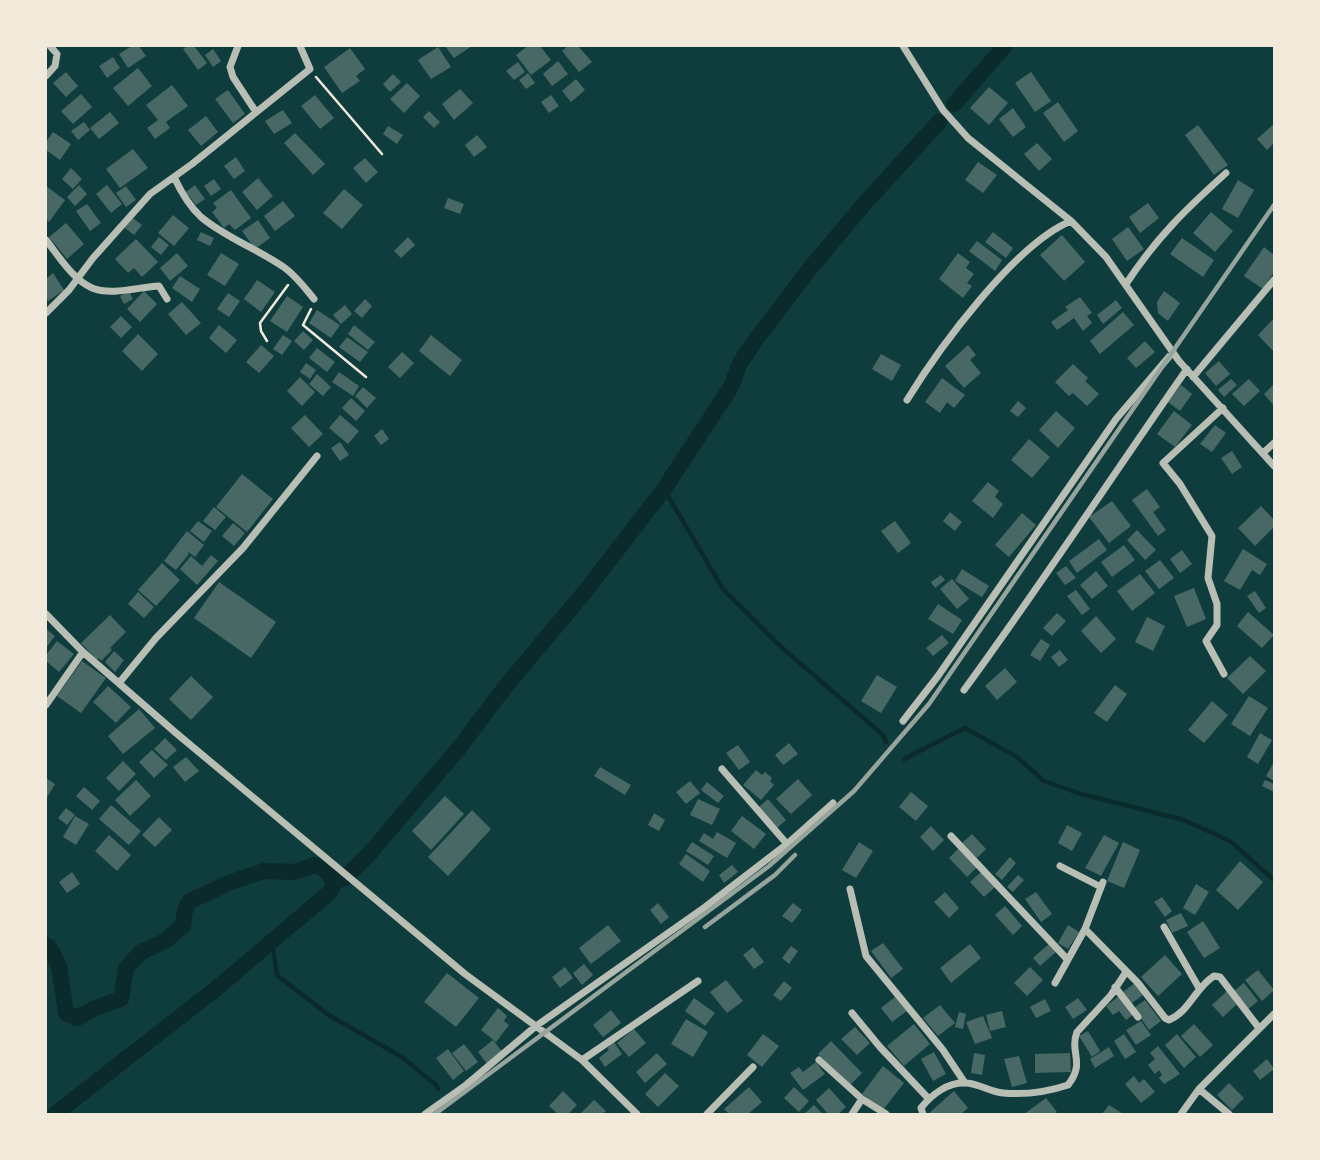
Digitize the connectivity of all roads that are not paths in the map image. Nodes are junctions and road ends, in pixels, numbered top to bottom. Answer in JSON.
{"nodes":[{"id":1,"x":50,"y":46,"type":"edge"},
{"id":2,"x":238,"y":46,"type":"edge"},
{"id":3,"x":300,"y":46,"type":"edge"},
{"id":4,"x":903,"y":46,"type":"edge"},
{"id":5,"x":46,"y":76,"type":"edge"},
{"id":6,"x":256,"y":112,"type":"junction"},
{"id":7,"x":1226,"y":173,"type":"dead end"},
{"id":8,"x":174,"y":177,"type":"junction"},
{"id":9,"x":1071,"y":221,"type":"junction"},
{"id":10,"x":46,"y":240,"type":"edge"},
{"id":11,"x":77,"y":277,"type":"junction"},
{"id":12,"x":1275,"y":280,"type":"edge"},
{"id":13,"x":1126,"y":284,"type":"junction"},
{"id":14,"x":167,"y":299,"type":"dead end"},
{"id":15,"x":314,"y":299,"type":"road end"},
{"id":16,"x":46,"y":313,"type":"edge"},
{"id":17,"x":1173,"y":352,"type":"junction"},
{"id":18,"x":1187,"y":369,"type":"junction"},
{"id":19,"x":1193,"y":377,"type":"junction"},
{"id":20,"x":907,"y":400,"type":"dead end"},
{"id":21,"x":1223,"y":408,"type":"junction"},
{"id":22,"x":1275,"y":443,"type":"edge"},
{"id":23,"x":1264,"y":453,"type":"junction"},
{"id":24,"x":317,"y":456,"type":"dead end"},
{"id":25,"x":1275,"y":466,"type":"edge"},
{"id":26,"x":46,"y":614,"type":"edge"},
{"id":27,"x":83,"y":652,"type":"junction"},
{"id":28,"x":1224,"y":674,"type":"dead end"},
{"id":29,"x":119,"y":683,"type":"junction"},
{"id":30,"x":964,"y":690,"type":"dead end"},
{"id":31,"x":46,"y":705,"type":"edge"},
{"id":32,"x":903,"y":721,"type":"dead end"},
{"id":33,"x":722,"y":769,"type":"dead end"},
{"id":34,"x":833,"y":803,"type":"dead end"},
{"id":35,"x":951,"y":836,"type":"dead end"},
{"id":36,"x":786,"y":844,"type":"junction"},
{"id":37,"x":1060,"y":866,"type":"dead end"},
{"id":38,"x":850,"y":889,"type":"dead end"},
{"id":39,"x":1164,"y":927,"type":"dead end"},
{"id":40,"x":1085,"y":929,"type":"junction"},
{"id":41,"x":1067,"y":959,"type":"junction"},
{"id":42,"x":1126,"y":972,"type":"junction"},
{"id":43,"x":698,"y":981,"type":"dead end"},
{"id":44,"x":1055,"y":983,"type":"dead end"},
{"id":45,"x":1115,"y":987,"type":"junction"},
{"id":46,"x":1199,"y":988,"type":"junction"},
{"id":47,"x":852,"y":1013,"type":"dead end"},
{"id":48,"x":1275,"y":1014,"type":"edge"},
{"id":49,"x":1138,"y":1017,"type":"dead end"},
{"id":50,"x":536,"y":1026,"type":"junction"},
{"id":51,"x":1259,"y":1028,"type":"junction"},
{"id":52,"x":582,"y":1060,"type":"junction"},
{"id":53,"x":819,"y":1060,"type":"dead end"},
{"id":54,"x":753,"y":1066,"type":"dead end"},
{"id":55,"x":965,"y":1083,"type":"junction"},
{"id":56,"x":1199,"y":1089,"type":"junction"},
{"id":57,"x":928,"y":1098,"type":"junction"},
{"id":58,"x":862,"y":1099,"type":"junction"},
{"id":59,"x":425,"y":1115,"type":"edge"},
{"id":60,"x":637,"y":1115,"type":"edge"},
{"id":61,"x":707,"y":1115,"type":"edge"},
{"id":62,"x":852,"y":1115,"type":"edge"},
{"id":63,"x":886,"y":1115,"type":"edge"},
{"id":64,"x":923,"y":1115,"type":"edge"},
{"id":65,"x":1181,"y":1115,"type":"edge"},
{"id":66,"x":1229,"y":1115,"type":"edge"}],
"edges":[{"from":1,"to":5,"type":"street"},
{"from":2,"to":6,"type":"street"},
{"from":3,"to":6,"type":"street"},
{"from":4,"to":9,"type":"street"},
{"from":6,"to":8,"type":"street"},
{"from":7,"to":13,"type":"street"},
{"from":8,"to":11,"type":"street"},
{"from":8,"to":15,"type":"street"},
{"from":9,"to":13,"type":"street"},
{"from":9,"to":20,"type":"street"},
{"from":10,"to":11,"type":"street"},
{"from":11,"to":14,"type":"street"},
{"from":11,"to":16,"type":"street"},
{"from":12,"to":19,"type":"street"},
{"from":13,"to":17,"type":"street"},
{"from":17,"to":18,"type":"street"},
{"from":17,"to":32,"type":"street"},
{"from":18,"to":19,"type":"street"},
{"from":18,"to":30,"type":"street"},
{"from":19,"to":21,"type":"street"},
{"from":21,"to":23,"type":"street"},
{"from":21,"to":28,"type":"street"},
{"from":22,"to":23,"type":"street"},
{"from":23,"to":25,"type":"street"},
{"from":24,"to":29,"type":"street"},
{"from":26,"to":27,"type":"street"},
{"from":27,"to":29,"type":"street"},
{"from":27,"to":31,"type":"street"},
{"from":29,"to":50,"type":"street"},
{"from":33,"to":36,"type":"street"},
{"from":34,"to":36,"type":"street"},
{"from":35,"to":41,"type":"street"},
{"from":36,"to":50,"type":"street"},
{"from":37,"to":40,"type":"street"},
{"from":38,"to":55,"type":"street"},
{"from":39,"to":46,"type":"street"},
{"from":40,"to":41,"type":"street"},
{"from":40,"to":42,"type":"street"},
{"from":41,"to":44,"type":"street"},
{"from":42,"to":45,"type":"street"},
{"from":42,"to":46,"type":"street"},
{"from":43,"to":52,"type":"street"},
{"from":45,"to":49,"type":"street"},
{"from":45,"to":55,"type":"street"},
{"from":46,"to":51,"type":"street"},
{"from":47,"to":57,"type":"street"},
{"from":48,"to":51,"type":"street"},
{"from":50,"to":52,"type":"street"},
{"from":50,"to":59,"type":"street"},
{"from":51,"to":56,"type":"street"},
{"from":52,"to":60,"type":"street"},
{"from":53,"to":58,"type":"street"},
{"from":54,"to":61,"type":"street"},
{"from":55,"to":57,"type":"street"},
{"from":56,"to":65,"type":"street"},
{"from":56,"to":66,"type":"street"},
{"from":57,"to":64,"type":"street"},
{"from":58,"to":62,"type":"street"},
{"from":58,"to":63,"type":"street"}]}
